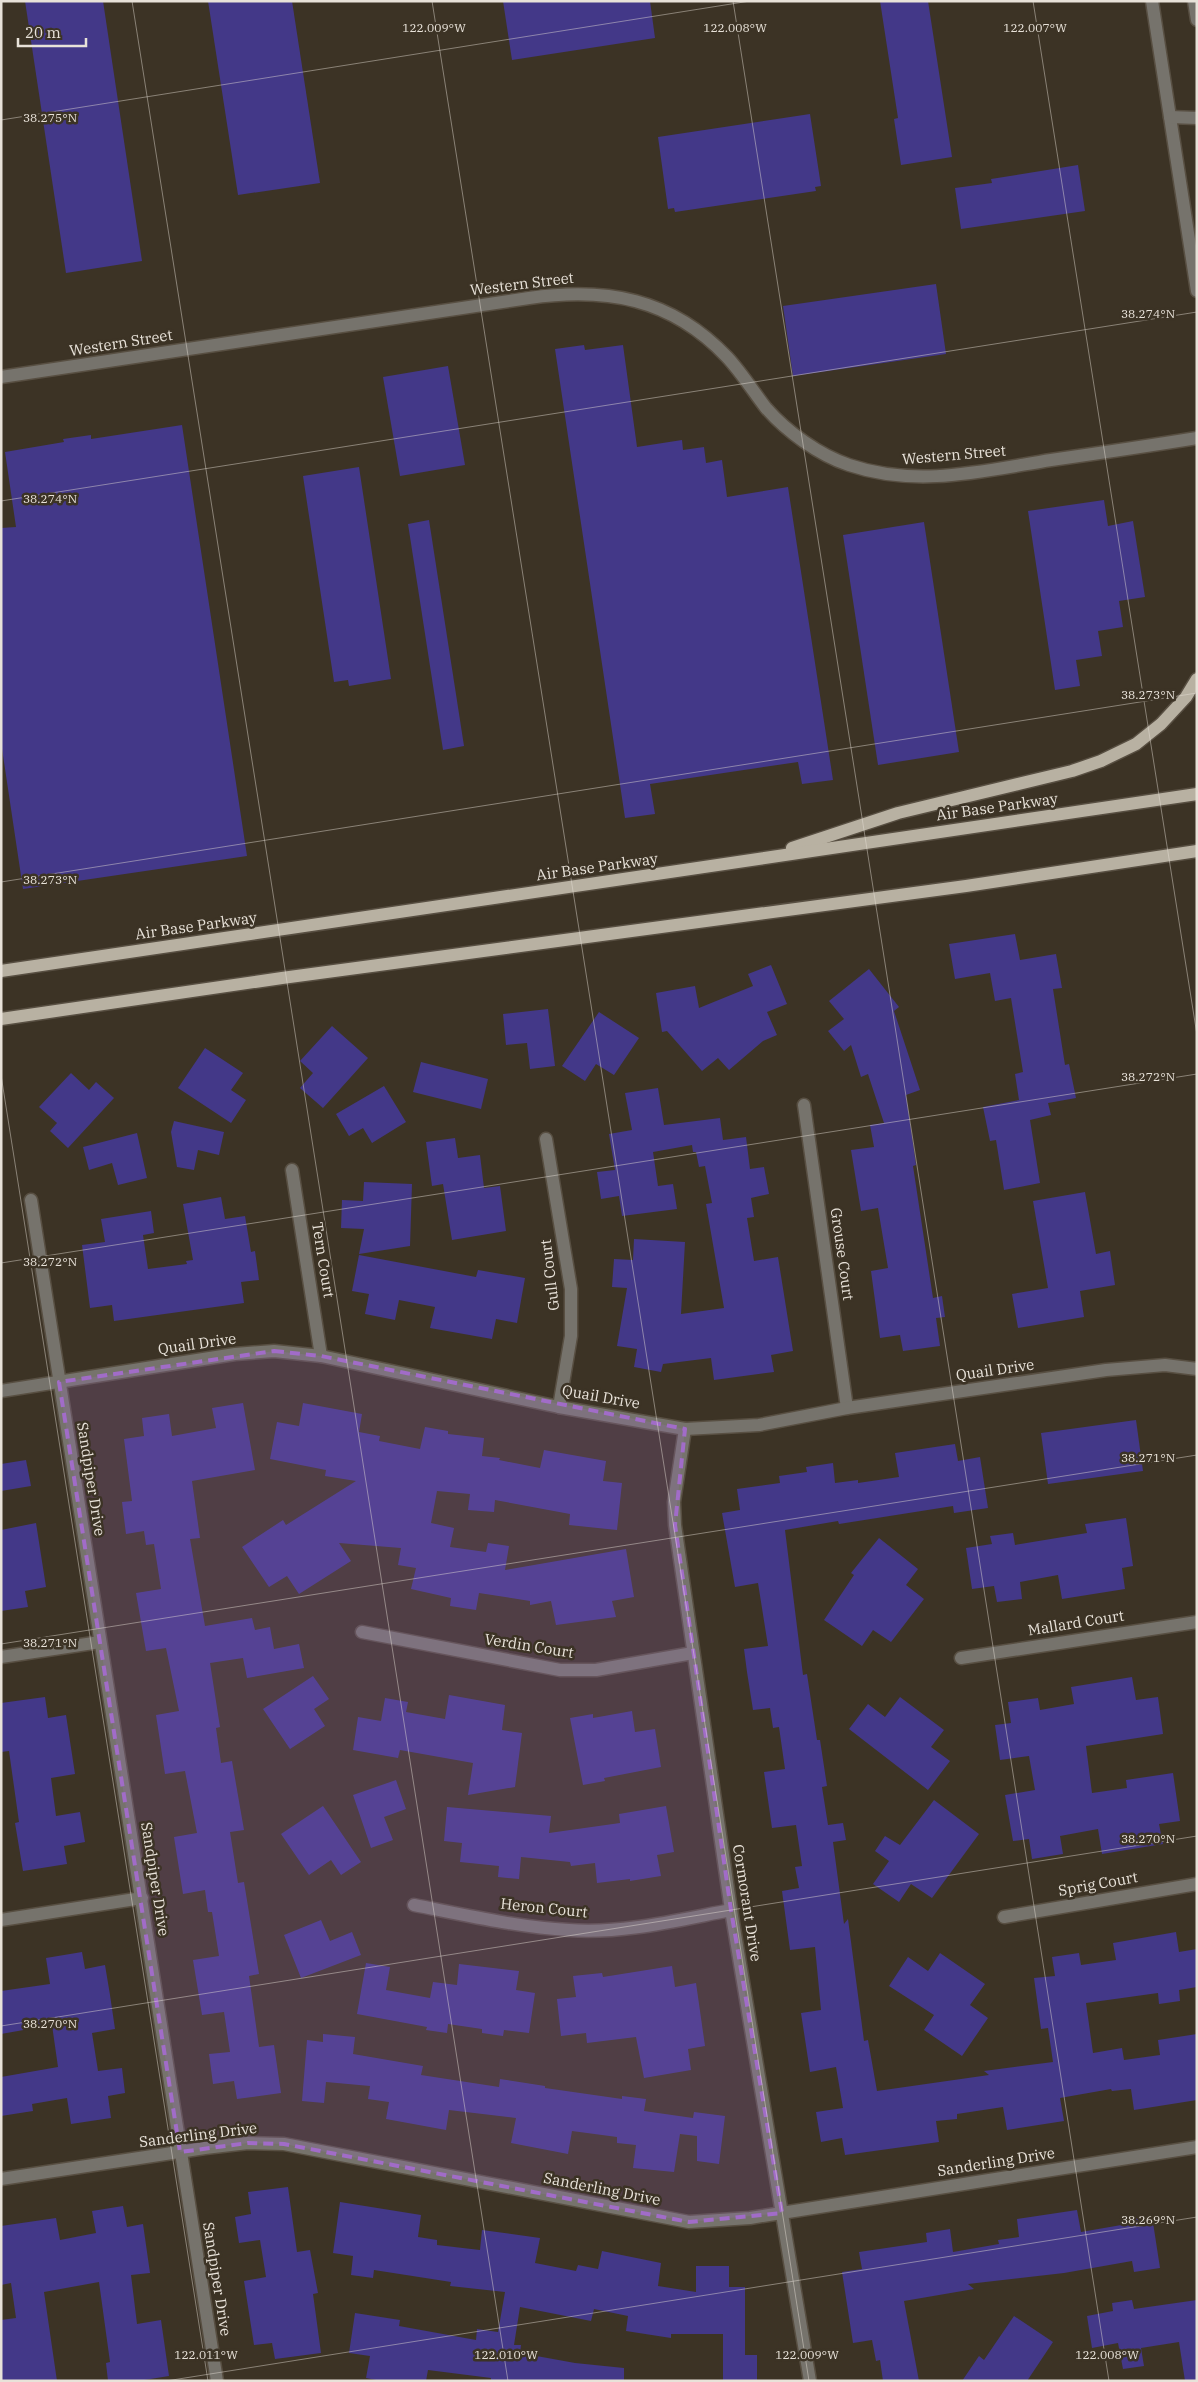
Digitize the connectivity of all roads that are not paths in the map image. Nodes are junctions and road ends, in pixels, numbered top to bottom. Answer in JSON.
{"nodes":[{"id":1,"x":1152,"y":1,"type":"edge"},
{"id":2,"x":1194,"y":1,"type":"edge"},
{"id":3,"x":1197,"y":20,"type":"edge"},
{"id":4,"x":1170,"y":117,"type":"junction"},
{"id":5,"x":1197,"y":118,"type":"edge"},
{"id":6,"x":1197,"y":291,"type":"edge"},
{"id":7,"x":1,"y":377,"type":"edge"},
{"id":8,"x":1197,"y":438,"type":"edge"},
{"id":9,"x":1197,"y":679,"type":"edge"},
{"id":10,"x":1197,"y":794,"type":"edge"},
{"id":11,"x":1197,"y":852,"type":"edge"},
{"id":12,"x":759,"y":859,"type":"junction"},
{"id":13,"x":1,"y":971,"type":"edge"},
{"id":14,"x":1,"y":1019,"type":"edge"},
{"id":15,"x":804,"y":1105,"type":"dead end"},
{"id":16,"x":546,"y":1139,"type":"dead end"},
{"id":17,"x":292,"y":1170,"type":"dead end"},
{"id":18,"x":31,"y":1200,"type":"dead end"},
{"id":19,"x":321,"y":1356,"type":"junction"},
{"id":20,"x":1197,"y":1369,"type":"edge"},
{"id":21,"x":60,"y":1382,"type":"junction"},
{"id":22,"x":1,"y":1391,"type":"edge"},
{"id":23,"x":559,"y":1407,"type":"junction"},
{"id":24,"x":848,"y":1408,"type":"junction"},
{"id":25,"x":685,"y":1429,"type":"junction"},
{"id":26,"x":1197,"y":1622,"type":"edge"},
{"id":27,"x":362,"y":1632,"type":"dead end"},
{"id":28,"x":100,"y":1642,"type":"junction"},
{"id":29,"x":692,"y":1653,"type":"junction"},
{"id":30,"x":1,"y":1658,"type":"edge"},
{"id":31,"x":961,"y":1658,"type":"dead end"},
{"id":32,"x":1197,"y":1884,"type":"edge"},
{"id":33,"x":142,"y":1898,"type":"junction"},
{"id":34,"x":414,"y":1905,"type":"dead end"},
{"id":35,"x":732,"y":1910,"type":"junction"},
{"id":36,"x":1004,"y":1917,"type":"dead end"},
{"id":37,"x":1,"y":1920,"type":"edge"},
{"id":38,"x":1197,"y":2147,"type":"edge"},
{"id":39,"x":180,"y":2152,"type":"junction"},
{"id":40,"x":1,"y":2179,"type":"edge"},
{"id":41,"x":782,"y":2213,"type":"junction"},
{"id":42,"x":217,"y":2381,"type":"edge"},
{"id":43,"x":810,"y":2381,"type":"edge"}],
"edges":[{"from":1,"to":4,"type":"street"},
{"from":2,"to":3,"type":"street"},
{"from":4,"to":5,"type":"street"},
{"from":4,"to":6,"type":"street"},
{"from":7,"to":8,"type":"street","name":"Western Street"},
{"from":9,"to":12,"type":"main road"},
{"from":10,"to":12,"type":"main road","name":"Air Base Parkway"},
{"from":11,"to":14,"type":"main road"},
{"from":12,"to":13,"type":"main road","name":"Air Base Parkway"},
{"from":15,"to":24,"type":"street","name":"Grouse Court"},
{"from":16,"to":23,"type":"street","name":"Gull Court"},
{"from":17,"to":19,"type":"street","name":"Tern Court"},
{"from":18,"to":21,"type":"street","name":"Sandpiper Drive"},
{"from":19,"to":21,"type":"street","name":"Quail Drive"},
{"from":19,"to":23,"type":"street","name":"Quail Drive"},
{"from":20,"to":24,"type":"street","name":"Quail Drive"},
{"from":21,"to":22,"type":"street","name":"Quail Drive"},
{"from":21,"to":28,"type":"street","name":"Sandpiper Drive"},
{"from":23,"to":25,"type":"street","name":"Quail Drive"},
{"from":24,"to":25,"type":"street","name":"Quail Drive"},
{"from":25,"to":29,"type":"street","name":"Cormorant Drive"},
{"from":26,"to":31,"type":"street","name":"Mallard Court"},
{"from":27,"to":29,"type":"street","name":"Verdin Court"},
{"from":28,"to":30,"type":"street"},
{"from":28,"to":33,"type":"street","name":"Sandpiper Drive"},
{"from":29,"to":35,"type":"street","name":"Cormorant Drive"},
{"from":32,"to":36,"type":"street","name":"Sprig Court"},
{"from":33,"to":37,"type":"street"},
{"from":33,"to":39,"type":"street","name":"Sandpiper Drive"},
{"from":34,"to":35,"type":"street","name":"Heron Court"},
{"from":35,"to":41,"type":"street","name":"Cormorant Drive"},
{"from":38,"to":41,"type":"street","name":"Sanderling Drive"},
{"from":39,"to":40,"type":"street","name":"Sanderling Drive"},
{"from":39,"to":41,"type":"street","name":"Sanderling Drive"},
{"from":39,"to":42,"type":"street","name":"Sandpiper Drive"},
{"from":41,"to":43,"type":"street","name":"Cormorant Drive"}]}
